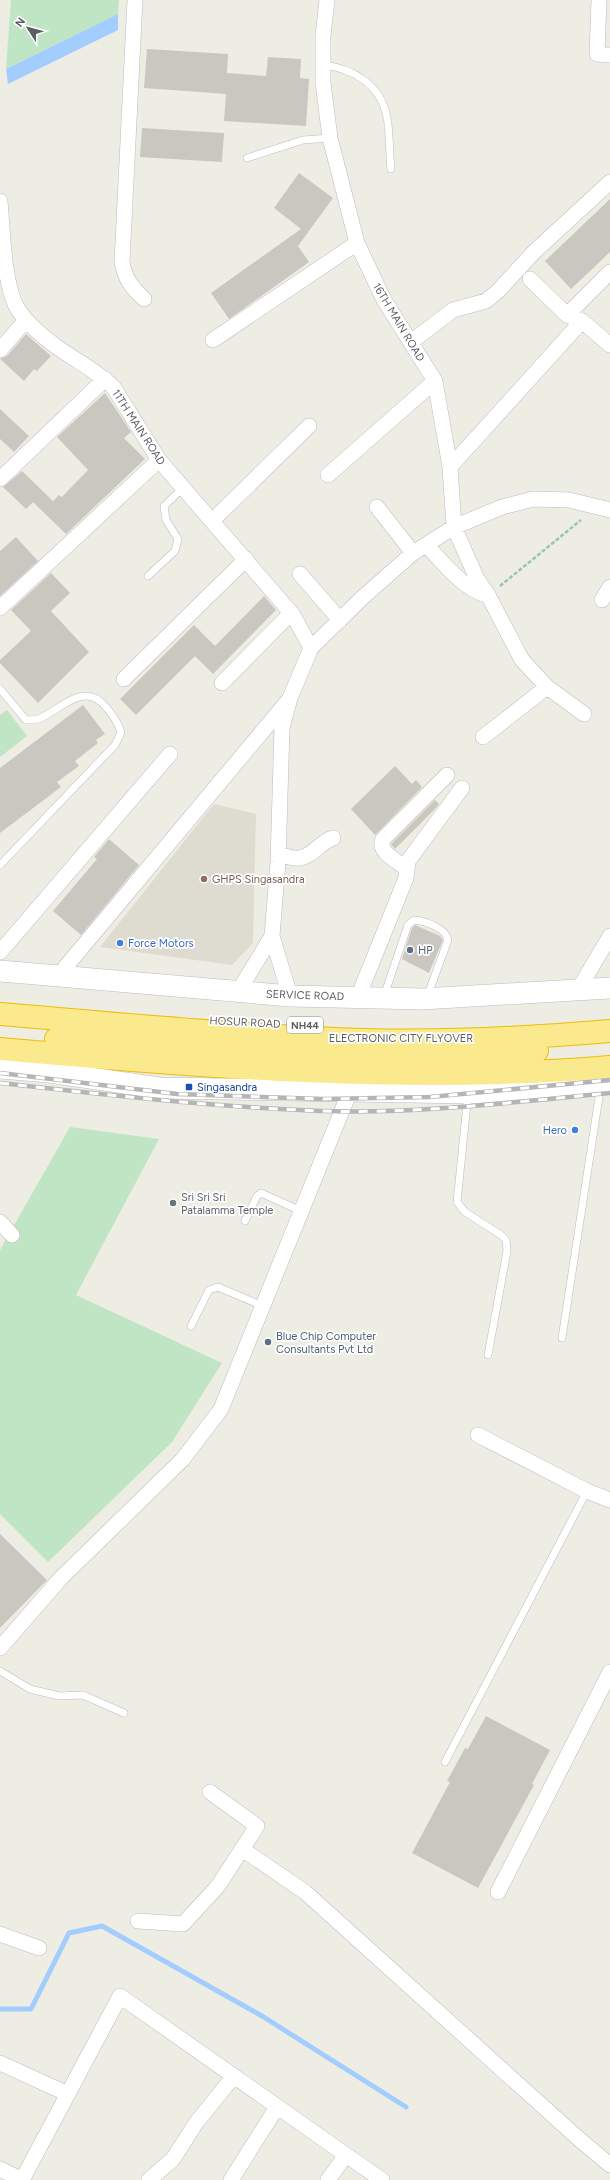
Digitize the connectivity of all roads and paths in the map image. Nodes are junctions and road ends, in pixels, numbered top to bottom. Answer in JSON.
{"nodes":[{"id":1,"x":599,"y":0,"type":"edge"},
{"id":2,"x":135,"y":2,"type":"edge"},
{"id":3,"x":326,"y":3,"type":"edge"},
{"id":4,"x":610,"y":55,"type":"edge"},
{"id":5,"x":323,"y":65,"type":"junction"},
{"id":6,"x":330,"y":138,"type":"junction"},
{"id":7,"x":247,"y":158,"type":"dead end"},
{"id":8,"x":390,"y":169,"type":"dead end"},
{"id":9,"x":610,"y":182,"type":"edge"},
{"id":10,"x":0,"y":201,"type":"edge"},
{"id":11,"x":357,"y":243,"type":"junction"},
{"id":12,"x":610,"y":272,"type":"edge"},
{"id":13,"x":530,"y":279,"type":"dead end"},
{"id":14,"x":144,"y":299,"type":"dead end"},
{"id":15,"x":567,"y":315,"type":"junction"},
{"id":16,"x":26,"y":320,"type":"junction"},
{"id":17,"x":582,"y":321,"type":"junction"},
{"id":18,"x":213,"y":340,"type":"dead end"},
{"id":19,"x":411,"y":342,"type":"junction"},
{"id":20,"x":610,"y":345,"type":"edge"},
{"id":21,"x":0,"y":350,"type":"edge"},
{"id":22,"x":105,"y":379,"type":"junction"},
{"id":23,"x":435,"y":381,"type":"junction"},
{"id":24,"x":309,"y":426,"type":"dead end"},
{"id":25,"x":159,"y":460,"type":"junction"},
{"id":26,"x":450,"y":467,"type":"junction"},
{"id":27,"x":328,"y":475,"type":"dead end"},
{"id":28,"x":0,"y":479,"type":"edge"},
{"id":29,"x":183,"y":488,"type":"junction"},
{"id":30,"x":377,"y":507,"type":"dead end"},
{"id":31,"x":603,"y":509,"type":"edge"},
{"id":32,"x":212,"y":521,"type":"junction"},
{"id":33,"x":454,"y":527,"type":"junction"},
{"id":34,"x":426,"y":545,"type":"junction"},
{"id":35,"x":413,"y":553,"type":"junction"},
{"id":36,"x":246,"y":560,"type":"junction"},
{"id":37,"x":300,"y":574,"type":"dead end"},
{"id":38,"x":148,"y":576,"type":"dead end"},
{"id":39,"x":488,"y":595,"type":"junction"},
{"id":40,"x":0,"y":608,"type":"edge"},
{"id":41,"x":291,"y":613,"type":"junction"},
{"id":42,"x":340,"y":620,"type":"junction"},
{"id":43,"x":311,"y":648,"type":"junction"},
{"id":44,"x":124,"y":679,"type":"dead end"},
{"id":45,"x":222,"y":683,"type":"dead end"},
{"id":46,"x":547,"y":687,"type":"junction"},
{"id":47,"x":0,"y":689,"type":"edge"},
{"id":48,"x":290,"y":698,"type":"junction"},
{"id":49,"x":584,"y":714,"type":"dead end"},
{"id":50,"x":483,"y":737,"type":"dead end"},
{"id":51,"x":170,"y":754,"type":"dead end"},
{"id":52,"x":447,"y":775,"type":"dead end"},
{"id":53,"x":462,"y":788,"type":"dead end"},
{"id":54,"x":333,"y":838,"type":"dead end"},
{"id":55,"x":278,"y":854,"type":"junction"},
{"id":56,"x":0,"y":864,"type":"edge"},
{"id":57,"x":406,"y":868,"type":"junction"},
{"id":58,"x":272,"y":936,"type":"junction"},
{"id":59,"x":610,"y":936,"type":"edge"},
{"id":60,"x":0,"y":952,"type":"edge"},
{"id":61,"x":0,"y":971,"type":"edge"},
{"id":62,"x":58,"y":976,"type":"junction"},
{"id":63,"x":610,"y":988,"type":"edge"},
{"id":64,"x":578,"y":990,"type":"junction"},
{"id":65,"x":238,"y":992,"type":"junction"},
{"id":66,"x":290,"y":996,"type":"junction"},
{"id":67,"x":358,"y":997,"type":"junction"},
{"id":68,"x":384,"y":998,"type":"junction"},
{"id":69,"x":426,"y":998,"type":"junction"},
{"id":70,"x":0,"y":1002,"type":"edge"},
{"id":71,"x":0,"y":1014,"type":"edge"},
{"id":72,"x":610,"y":1020,"type":"edge"},
{"id":73,"x":610,"y":1031,"type":"edge"},
{"id":74,"x":0,"y":1035,"type":"edge"},
{"id":75,"x":610,"y":1045,"type":"edge"},
{"id":76,"x":0,"y":1049,"type":"edge"},
{"id":77,"x":0,"y":1068,"type":"edge"},
{"id":78,"x":607,"y":1076,"type":"edge"},
{"id":79,"x":350,"y":1091,"type":"junction"},
{"id":80,"x":468,"y":1093,"type":"junction"},
{"id":81,"x":301,"y":1211,"type":"junction"},
{"id":82,"x":245,"y":1221,"type":"dead end"},
{"id":83,"x":0,"y":1222,"type":"edge"},
{"id":84,"x":12,"y":1235,"type":"dead end"},
{"id":85,"x":263,"y":1306,"type":"junction"},
{"id":86,"x":191,"y":1326,"type":"dead end"},
{"id":87,"x":562,"y":1338,"type":"dead end"},
{"id":88,"x":488,"y":1354,"type":"dead end"},
{"id":89,"x":478,"y":1435,"type":"dead end"},
{"id":90,"x":588,"y":1491,"type":"junction"},
{"id":91,"x":610,"y":1500,"type":"edge"},
{"id":92,"x":0,"y":1646,"type":"edge"},
{"id":93,"x":0,"y":1671,"type":"edge"},
{"id":94,"x":610,"y":1672,"type":"edge"},
{"id":95,"x":124,"y":1713,"type":"dead end"},
{"id":96,"x":445,"y":1762,"type":"dead end"},
{"id":97,"x":210,"y":1792,"type":"dead end"},
{"id":98,"x":242,"y":1849,"type":"junction"},
{"id":99,"x":498,"y":1892,"type":"dead end"},
{"id":100,"x":138,"y":1921,"type":"dead end"},
{"id":101,"x":0,"y":1934,"type":"edge"},
{"id":102,"x":39,"y":1948,"type":"dead end"},
{"id":103,"x":0,"y":2063,"type":"edge"},
{"id":104,"x":234,"y":2076,"type":"junction"},
{"id":105,"x":68,"y":2094,"type":"junction"},
{"id":106,"x":276,"y":2106,"type":"junction"},
{"id":107,"x":346,"y":2155,"type":"junction"},
{"id":108,"x":610,"y":2165,"type":"edge"},
{"id":109,"x":0,"y":2169,"type":"edge"},
{"id":110,"x":149,"y":2180,"type":"edge"},
{"id":111,"x":231,"y":2180,"type":"edge"},
{"id":112,"x":328,"y":2180,"type":"edge"},
{"id":113,"x":382,"y":2180,"type":"edge"}],
"edges":[{"from":1,"to":4,"type":"street"},
{"from":2,"to":14,"type":"street"},
{"from":3,"to":5,"type":"street","name":"16TH MAIN ROAD"},
{"from":5,"to":6,"type":"street","name":"16TH MAIN ROAD"},
{"from":5,"to":8,"type":"lane"},
{"from":6,"to":7,"type":"lane"},
{"from":6,"to":11,"type":"street","name":"16TH MAIN ROAD"},
{"from":9,"to":19,"type":"street"},
{"from":10,"to":16,"type":"street","name":"11TH MAIN ROAD"},
{"from":11,"to":18,"type":"street"},
{"from":11,"to":19,"type":"street","name":"16TH MAIN ROAD"},
{"from":12,"to":15,"type":"street"},
{"from":13,"to":15,"type":"street"},
{"from":15,"to":17,"type":"street"},
{"from":16,"to":21,"type":"street"},
{"from":16,"to":22,"type":"street","name":"11TH MAIN ROAD"},
{"from":17,"to":20,"type":"street"},
{"from":17,"to":26,"type":"street"},
{"from":19,"to":23,"type":"street","name":"16TH MAIN ROAD"},
{"from":22,"to":25,"type":"street","name":"11TH MAIN ROAD"},
{"from":22,"to":28,"type":"street"},
{"from":23,"to":26,"type":"street","name":"16TH MAIN ROAD"},
{"from":23,"to":27,"type":"street"},
{"from":24,"to":32,"type":"street"},
{"from":25,"to":29,"type":"street","name":"11TH MAIN ROAD"},
{"from":25,"to":40,"type":"street"},
{"from":26,"to":33,"type":"street","name":"16TH MAIN ROAD"},
{"from":29,"to":32,"type":"street","name":"11TH MAIN ROAD"},
{"from":29,"to":38,"type":"lane"},
{"from":30,"to":35,"type":"street"},
{"from":31,"to":33,"type":"street"},
{"from":31,"to":39,"type":"path"},
{"from":32,"to":36,"type":"street","name":"11TH MAIN ROAD"},
{"from":33,"to":34,"type":"street"},
{"from":33,"to":39,"type":"street"},
{"from":34,"to":35,"type":"street"},
{"from":34,"to":39,"type":"street"},
{"from":35,"to":42,"type":"street"},
{"from":36,"to":41,"type":"street","name":"11TH MAIN ROAD"},
{"from":36,"to":44,"type":"street"},
{"from":37,"to":42,"type":"street"},
{"from":39,"to":46,"type":"street"},
{"from":41,"to":43,"type":"street","name":"11TH MAIN ROAD"},
{"from":41,"to":45,"type":"street"},
{"from":42,"to":43,"type":"street"},
{"from":43,"to":48,"type":"street"},
{"from":46,"to":49,"type":"street"},
{"from":46,"to":50,"type":"street"},
{"from":47,"to":56,"type":"lane"},
{"from":48,"to":55,"type":"street"},
{"from":48,"to":62,"type":"street"},
{"from":51,"to":60,"type":"street"},
{"from":52,"to":57,"type":"street"},
{"from":53,"to":57,"type":"street"},
{"from":54,"to":55,"type":"street"},
{"from":55,"to":58,"type":"street"},
{"from":57,"to":67,"type":"street"},
{"from":58,"to":65,"type":"street"},
{"from":58,"to":66,"type":"street"},
{"from":59,"to":64,"type":"street"},
{"from":61,"to":62,"type":"street","name":"SERVICE ROAD"},
{"from":62,"to":65,"type":"street","name":"SERVICE ROAD"},
{"from":63,"to":64,"type":"street","name":"SERVICE ROAD"},
{"from":64,"to":69,"type":"street","name":"SERVICE ROAD"},
{"from":65,"to":66,"type":"street","name":"SERVICE ROAD"},
{"from":66,"to":67,"type":"street","name":"SERVICE ROAD"},
{"from":67,"to":68,"type":"street","name":"SERVICE ROAD"},
{"from":68,"to":69,"type":"street","name":"SERVICE ROAD"},
{"from":68,"to":69,"type":"lane"},
{"from":70,"to":72,"type":"highway","name":"HOSUR ROAD","number":"NH44"},
{"from":71,"to":73,"type":"highway","name":"ELECTRONIC CITY FLYOVER"},
{"from":74,"to":75,"type":"highway","name":"ELECTRONIC CITY FLYOVER"},
{"from":76,"to":78,"type":"highway"},
{"from":77,"to":79,"type":"street"},
{"from":78,"to":80,"type":"street"},
{"from":78,"to":87,"type":"lane"},
{"from":79,"to":80,"type":"street"},
{"from":79,"to":81,"type":"street"},
{"from":80,"to":88,"type":"lane"},
{"from":81,"to":82,"type":"lane"},
{"from":81,"to":85,"type":"street"},
{"from":83,"to":84,"type":"street"},
{"from":85,"to":86,"type":"lane"},
{"from":85,"to":92,"type":"street"},
{"from":89,"to":90,"type":"street"},
{"from":90,"to":91,"type":"street"},
{"from":90,"to":96,"type":"lane"},
{"from":93,"to":95,"type":"lane"},
{"from":94,"to":99,"type":"street"},
{"from":97,"to":98,"type":"street"},
{"from":98,"to":100,"type":"street"},
{"from":98,"to":108,"type":"street"},
{"from":101,"to":102,"type":"street"},
{"from":103,"to":105,"type":"street"},
{"from":104,"to":105,"type":"street"},
{"from":104,"to":106,"type":"street"},
{"from":104,"to":110,"type":"street"},
{"from":105,"to":109,"type":"street"},
{"from":106,"to":107,"type":"street"},
{"from":106,"to":111,"type":"street"},
{"from":107,"to":112,"type":"street"},
{"from":107,"to":113,"type":"street"}]}
